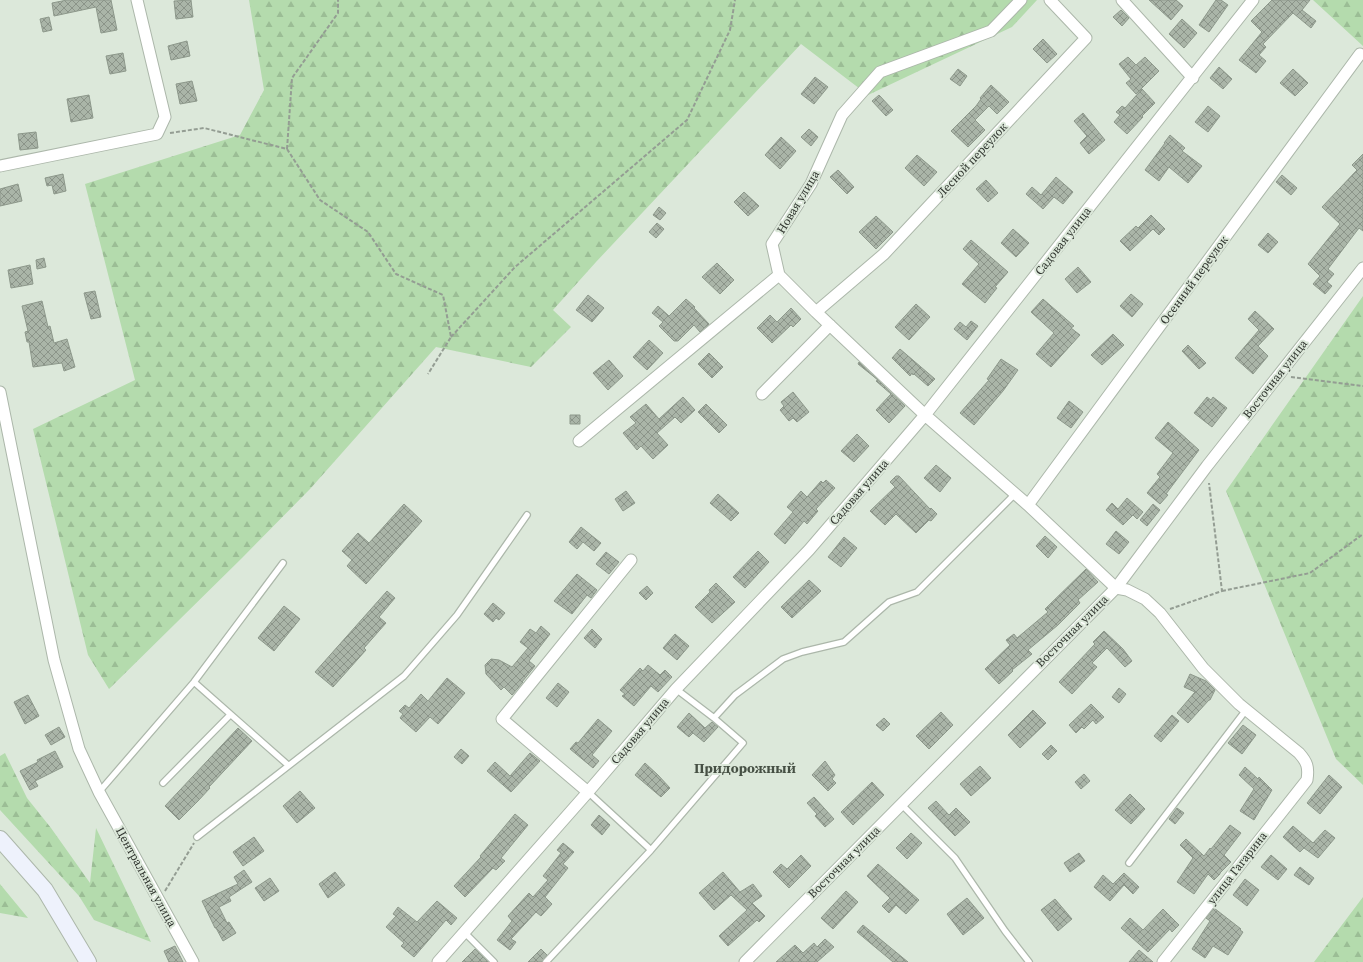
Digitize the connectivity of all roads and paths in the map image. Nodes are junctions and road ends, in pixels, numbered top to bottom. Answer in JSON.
{"nodes":[{"id":1,"x":138,"y":0,"type":"edge"},
{"id":2,"x":338,"y":0,"type":"edge"},
{"id":3,"x":735,"y":0,"type":"edge"},
{"id":4,"x":1021,"y":0,"type":"edge"},
{"id":5,"x":1050,"y":0,"type":"edge"},
{"id":6,"x":1122,"y":0,"type":"edge"},
{"id":7,"x":1253,"y":0,"type":"edge"},
{"id":8,"x":1360,"y":54,"type":"dead end"},
{"id":9,"x":1193,"y":78,"type":"junction"},
{"id":10,"x":156,"y":134,"type":"junction"},
{"id":11,"x":287,"y":149,"type":"junction"},
{"id":12,"x":0,"y":166,"type":"edge"},
{"id":13,"x":1363,"y":268,"type":"edge"},
{"id":14,"x":779,"y":275,"type":"junction"},
{"id":15,"x":816,"y":312,"type":"junction"},
{"id":16,"x":830,"y":326,"type":"junction"},
{"id":17,"x":451,"y":337,"type":"junction"},
{"id":18,"x":428,"y":374,"type":"dead end"},
{"id":19,"x":1278,"y":376,"type":"junction"},
{"id":20,"x":1363,"y":386,"type":"edge"},
{"id":21,"x":0,"y":392,"type":"edge"},
{"id":22,"x":762,"y":394,"type":"dead end"},
{"id":23,"x":925,"y":415,"type":"junction"},
{"id":24,"x":579,"y":441,"type":"dead end"},
{"id":25,"x":1207,"y":466,"type":"junction"},
{"id":26,"x":1015,"y":494,"type":"junction"},
{"id":27,"x":1028,"y":505,"type":"junction"},
{"id":28,"x":527,"y":515,"type":"dead end"},
{"id":29,"x":1363,"y":534,"type":"edge"},
{"id":30,"x":631,"y":560,"type":"dead end"},
{"id":31,"x":283,"y":563,"type":"dead end"},
{"id":32,"x":1116,"y":588,"type":"junction"},
{"id":33,"x":1222,"y":591,"type":"junction"},
{"id":34,"x":1160,"y":613,"type":"junction"},
{"id":35,"x":194,"y":682,"type":"junction"},
{"id":36,"x":676,"y":689,"type":"junction"},
{"id":37,"x":1246,"y":710,"type":"junction"},
{"id":38,"x":230,"y":715,"type":"junction"},
{"id":39,"x":714,"y":718,"type":"junction"},
{"id":40,"x":288,"y":765,"type":"junction"},
{"id":41,"x":163,"y":783,"type":"dead end"},
{"id":42,"x":99,"y":792,"type":"junction"},
{"id":43,"x":588,"y":792,"type":"junction"},
{"id":44,"x":901,"y":804,"type":"junction"},
{"id":45,"x":197,"y":837,"type":"joint"},
{"id":46,"x":0,"y":839,"type":"edge"},
{"id":47,"x":651,"y":850,"type":"junction"},
{"id":48,"x":1129,"y":863,"type":"dead end"},
{"id":49,"x":159,"y":901,"type":"junction"},
{"id":50,"x":464,"y":934,"type":"junction"},
{"id":51,"x":88,"y":962,"type":"edge"},
{"id":52,"x":193,"y":962,"type":"edge"},
{"id":53,"x":438,"y":962,"type":"edge"},
{"id":54,"x":494,"y":962,"type":"edge"},
{"id":55,"x":546,"y":962,"type":"edge"},
{"id":56,"x":745,"y":962,"type":"edge"},
{"id":57,"x":1029,"y":962,"type":"edge"},
{"id":58,"x":1163,"y":962,"type":"edge"}],
"edges":[{"from":1,"to":10,"type":"street"},
{"from":2,"to":11,"type":"path"},
{"from":3,"to":17,"type":"path"},
{"from":4,"to":14,"type":"street","name":"Новая улица"},
{"from":5,"to":15,"type":"street","name":"Лесной переулок"},
{"from":6,"to":9,"type":"street"},
{"from":7,"to":9,"type":"street","name":"Садовая улица"},
{"from":8,"to":27,"type":"street","name":"Осенний переулок"},
{"from":9,"to":23,"type":"street","name":"Садовая улица"},
{"from":10,"to":11,"type":"path"},
{"from":10,"to":12,"type":"street"},
{"from":11,"to":17,"type":"path"},
{"from":13,"to":19,"type":"street","name":"Восточная улица"},
{"from":14,"to":15,"type":"street"},
{"from":14,"to":24,"type":"street"},
{"from":15,"to":16,"type":"street"},
{"from":16,"to":22,"type":"street"},
{"from":16,"to":23,"type":"street"},
{"from":17,"to":18,"type":"path"},
{"from":19,"to":20,"type":"path"},
{"from":19,"to":25,"type":"street","name":"Восточная улица"},
{"from":21,"to":42,"type":"street","name":"Центральная улица"},
{"from":23,"to":26,"type":"street"},
{"from":23,"to":36,"type":"street","name":"Садовая улица"},
{"from":25,"to":32,"type":"street","name":"Восточная улица"},
{"from":25,"to":33,"type":"path"},
{"from":26,"to":27,"type":"street"},
{"from":26,"to":39,"type":"lane"},
{"from":27,"to":32,"type":"street"},
{"from":28,"to":40,"type":"lane"},
{"from":29,"to":33,"type":"path"},
{"from":30,"to":43,"type":"street"},
{"from":31,"to":35,"type":"lane"},
{"from":32,"to":34,"type":"street"},
{"from":32,"to":44,"type":"street","name":"Восточная улица"},
{"from":33,"to":34,"type":"path"},
{"from":34,"to":37,"type":"street"},
{"from":35,"to":38,"type":"lane"},
{"from":35,"to":42,"type":"lane"},
{"from":36,"to":39,"type":"lane"},
{"from":36,"to":43,"type":"street","name":"Садовая улица"},
{"from":37,"to":48,"type":"lane"},
{"from":37,"to":58,"type":"street","name":"улица Гагарина"},
{"from":38,"to":40,"type":"lane"},
{"from":38,"to":41,"type":"lane"},
{"from":39,"to":47,"type":"lane"},
{"from":40,"to":45,"type":"lane"},
{"from":42,"to":49,"type":"street","name":"Центральная улица"},
{"from":43,"to":47,"type":"lane"},
{"from":43,"to":50,"type":"street","name":"Садовая улица"},
{"from":44,"to":56,"type":"street","name":"Восточная улица"},
{"from":44,"to":57,"type":"lane"},
{"from":45,"to":49,"type":"path"},
{"from":46,"to":51,"type":"main road"},
{"from":47,"to":55,"type":"lane"},
{"from":49,"to":52,"type":"street","name":"Центральная улица"},
{"from":50,"to":53,"type":"street","name":"Садовая улица"},
{"from":50,"to":54,"type":"lane"}]}
